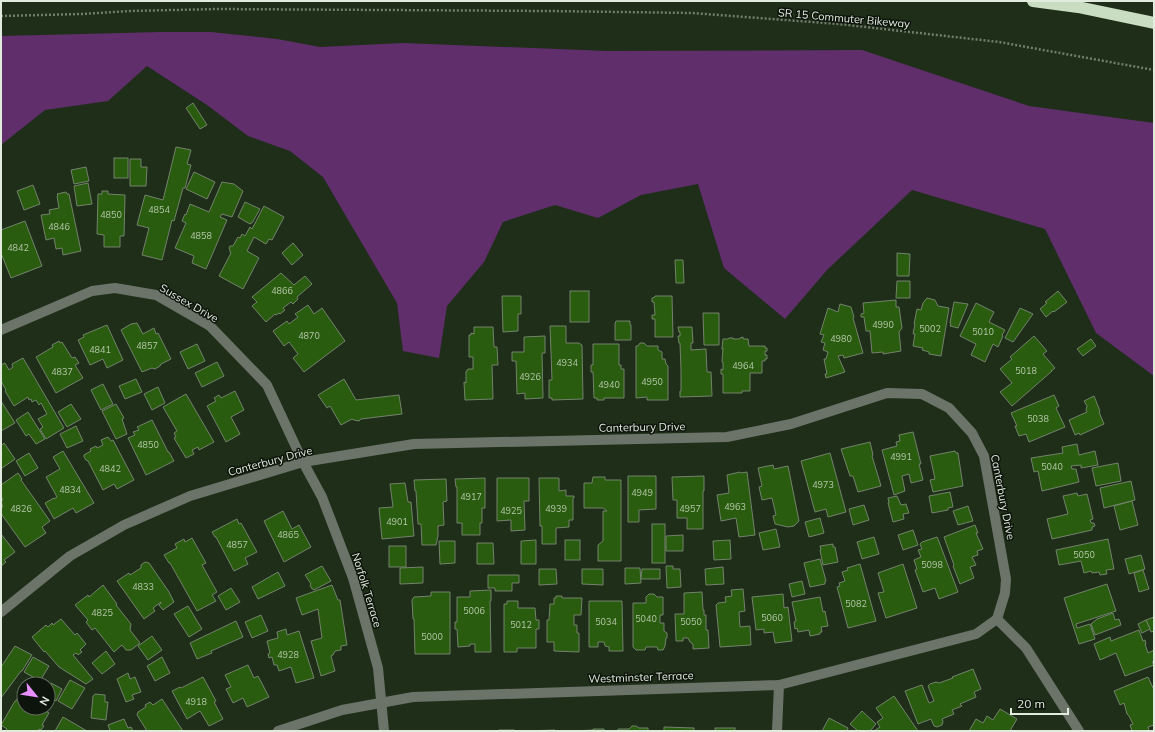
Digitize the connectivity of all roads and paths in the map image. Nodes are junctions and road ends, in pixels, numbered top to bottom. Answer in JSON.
{"nodes":[{"id":1,"x":1033,"y":1,"type":"edge"},
{"id":2,"x":1,"y":16,"type":"edge"},
{"id":3,"x":1154,"y":24,"type":"edge"},
{"id":4,"x":1154,"y":70,"type":"edge"},
{"id":5,"x":1,"y":330,"type":"edge"},
{"id":6,"x":304,"y":462,"type":"junction"},
{"id":7,"x":1,"y":612,"type":"edge"},
{"id":8,"x":997,"y":619,"type":"junction"},
{"id":9,"x":779,"y":685,"type":"junction"},
{"id":10,"x":382,"y":703,"type":"junction"},
{"id":11,"x":278,"y":731,"type":"edge"},
{"id":12,"x":384,"y":731,"type":"edge"},
{"id":13,"x":777,"y":731,"type":"edge"},
{"id":14,"x":1079,"y":731,"type":"edge"}],
"edges":[{"from":1,"to":3,"type":"highway"},
{"from":2,"to":4,"type":"path","name":"SR 15 Commuter Bikeway"},
{"from":5,"to":6,"type":"street","name":"Sussex Drive"},
{"from":6,"to":7,"type":"street","name":"Canterbury Drive"},
{"from":6,"to":8,"type":"street","name":"Canterbury Drive"},
{"from":6,"to":10,"type":"street","name":"Norfolk Terrace"},
{"from":8,"to":9,"type":"street","name":"Westminster Terrace"},
{"from":8,"to":14,"type":"street"},
{"from":9,"to":10,"type":"street","name":"Westminster Terrace"},
{"from":9,"to":13,"type":"street"},
{"from":10,"to":11,"type":"street","name":"Westminster Terrace"},
{"from":10,"to":12,"type":"street","name":"Norfolk Terrace"}]}
